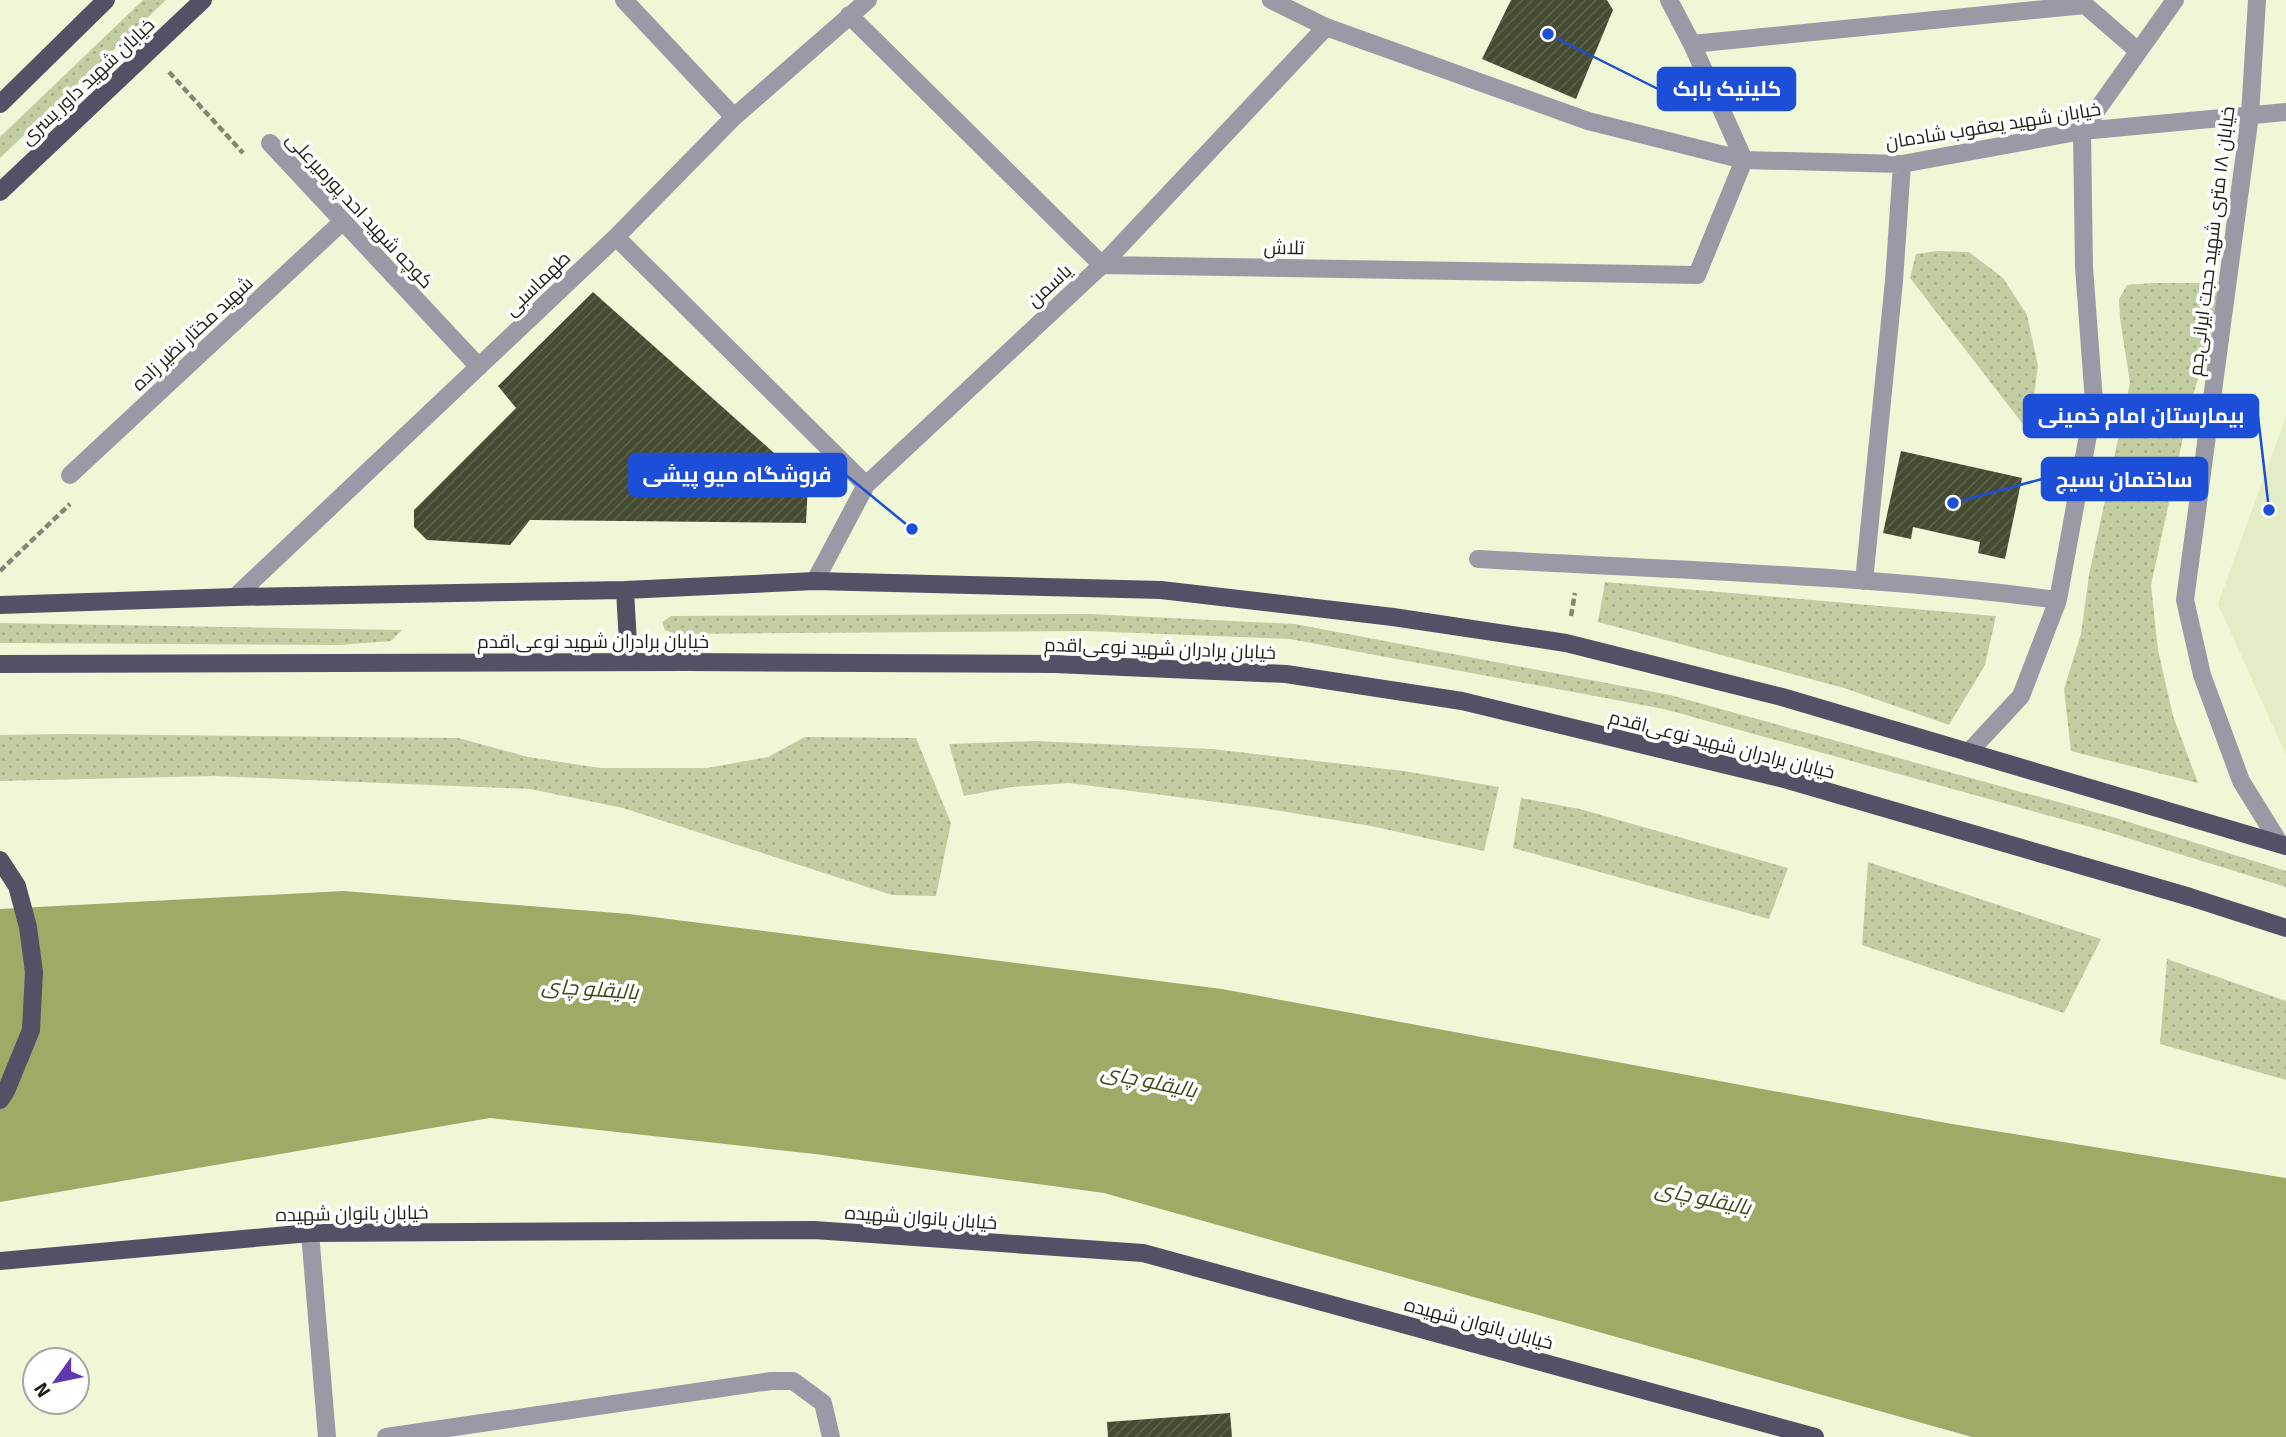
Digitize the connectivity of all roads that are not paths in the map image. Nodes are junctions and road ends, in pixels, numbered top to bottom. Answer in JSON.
{"nodes":[{"id":1,"x":106,"y":0,"type":"edge"},
{"id":2,"x":203,"y":0,"type":"edge"},
{"id":3,"x":624,"y":0,"type":"edge"},
{"id":4,"x":868,"y":0,"type":"edge"},
{"id":5,"x":1271,"y":0,"type":"edge"},
{"id":6,"x":1670,"y":0,"type":"edge"},
{"id":7,"x":2175,"y":0,"type":"edge"},
{"id":8,"x":2257,"y":0,"type":"edge"},
{"id":9,"x":849,"y":15,"type":"junction"},
{"id":10,"x":1326,"y":27,"type":"junction"},
{"id":11,"x":1692,"y":44,"type":"junction"},
{"id":12,"x":2138,"y":51,"type":"junction"},
{"id":13,"x":0,"y":104,"type":"edge"},
{"id":14,"x":2286,"y":111,"type":"edge"},
{"id":15,"x":2250,"y":115,"type":"junction"},
{"id":16,"x":734,"y":117,"type":"junction"},
{"id":17,"x":2082,"y":131,"type":"junction"},
{"id":18,"x":270,"y":143,"type":"road end"},
{"id":19,"x":1744,"y":160,"type":"junction"},
{"id":20,"x":1902,"y":164,"type":"junction"},
{"id":21,"x":0,"y":192,"type":"edge"},
{"id":22,"x":342,"y":222,"type":"junction"},
{"id":23,"x":615,"y":237,"type":"junction"},
{"id":24,"x":1102,"y":265,"type":"junction"},
{"id":25,"x":479,"y":367,"type":"junction"},
{"id":26,"x":71,"y":475,"type":"road end"},
{"id":27,"x":866,"y":485,"type":"junction"},
{"id":28,"x":1478,"y":559,"type":"dead end"},
{"id":29,"x":815,"y":581,"type":"junction"},
{"id":30,"x":1864,"y":581,"type":"junction"},
{"id":31,"x":625,"y":590,"type":"junction"},
{"id":32,"x":235,"y":597,"type":"junction"},
{"id":33,"x":2058,"y":600,"type":"junction"},
{"id":34,"x":0,"y":605,"type":"edge"},
{"id":35,"x":629,"y":662,"type":"junction"},
{"id":36,"x":0,"y":664,"type":"edge"},
{"id":37,"x":1968,"y":753,"type":"junction"},
{"id":38,"x":2283,"y":845,"type":"edge"},
{"id":39,"x":0,"y":860,"type":"edge"},
{"id":40,"x":2286,"y":928,"type":"edge"},
{"id":41,"x":0,"y":1100,"type":"edge"},
{"id":42,"x":310,"y":1233,"type":"junction"},
{"id":43,"x":0,"y":1261,"type":"edge"},
{"id":44,"x":1770,"y":1431,"type":"edge"},
{"id":45,"x":327,"y":1437,"type":"edge"},
{"id":46,"x":386,"y":1437,"type":"edge"},
{"id":47,"x":831,"y":1437,"type":"edge"},
{"id":48,"x":1815,"y":1437,"type":"edge"}],
"edges":[{"from":1,"to":13,"type":"main road"},
{"from":2,"to":21,"type":"main road","name":"خیابان شهید داور یسری"},
{"from":3,"to":16,"type":"street"},
{"from":4,"to":9,"type":"street","name":"طهماسبی"},
{"from":5,"to":10,"type":"street","name":"خیابان شهید یعقوب شادمان"},
{"from":6,"to":11,"type":"street"},
{"from":7,"to":12,"type":"street"},
{"from":8,"to":15,"type":"street","name":"خیابان ۱۸ متری شهید حجت ایرانی‌جم"},
{"from":9,"to":16,"type":"street","name":"طهماسبی"},
{"from":9,"to":24,"type":"street"},
{"from":10,"to":19,"type":"street","name":"خیابان شهید یعقوب شادمان"},
{"from":10,"to":24,"type":"street","name":"یاسمن"},
{"from":11,"to":12,"type":"street"},
{"from":11,"to":19,"type":"street"},
{"from":12,"to":17,"type":"street"},
{"from":14,"to":15,"type":"street","name":"خیابان شهید یعقوب شادمان"},
{"from":15,"to":17,"type":"street","name":"خیابان شهید یعقوب شادمان"},
{"from":15,"to":38,"type":"street","name":"خیابان ۱۸ متری شهید حجت ایرانی‌جم"},
{"from":16,"to":23,"type":"street","name":"طهماسبی"},
{"from":17,"to":20,"type":"street","name":"خیابان شهید یعقوب شادمان"},
{"from":17,"to":33,"type":"street"},
{"from":18,"to":22,"type":"street","name":"کوچه شهید احد پورمیرعلی"},
{"from":19,"to":20,"type":"street","name":"خیابان شهید یعقوب شادمان"},
{"from":19,"to":24,"type":"street","name":"تلاش"},
{"from":20,"to":30,"type":"street"},
{"from":22,"to":25,"type":"street","name":"کوچه شهید احد پورمیرعلی"},
{"from":22,"to":26,"type":"street","name":"شهید مختار نظیر زاده"},
{"from":23,"to":25,"type":"street","name":"طهماسبی"},
{"from":23,"to":27,"type":"street"},
{"from":24,"to":27,"type":"street","name":"یاسمن"},
{"from":25,"to":32,"type":"street","name":"طهماسبی"},
{"from":27,"to":29,"type":"street","name":"یاسمن"},
{"from":28,"to":30,"type":"street"},
{"from":29,"to":31,"type":"main road"},
{"from":29,"to":37,"type":"main road"},
{"from":30,"to":33,"type":"street"},
{"from":31,"to":32,"type":"main road"},
{"from":31,"to":35,"type":"main road"},
{"from":32,"to":34,"type":"main road"},
{"from":33,"to":37,"type":"street"},
{"from":35,"to":36,"type":"main road","name":"خیابان برادران شهید نوعی‌اقدم"},
{"from":35,"to":40,"type":"main road","name":"خیابان برادران شهید نوعی‌اقدم"},
{"from":37,"to":38,"type":"main road"},
{"from":39,"to":41,"type":"main road"},
{"from":42,"to":43,"type":"main road","name":"خیابان بانوان شهیده"},
{"from":42,"to":44,"type":"main road","name":"خیابان بانوان شهیده"},
{"from":42,"to":45,"type":"street"},
{"from":44,"to":48,"type":"main road","name":"خیابان بانوان شهیده"},
{"from":46,"to":47,"type":"street"}]}
